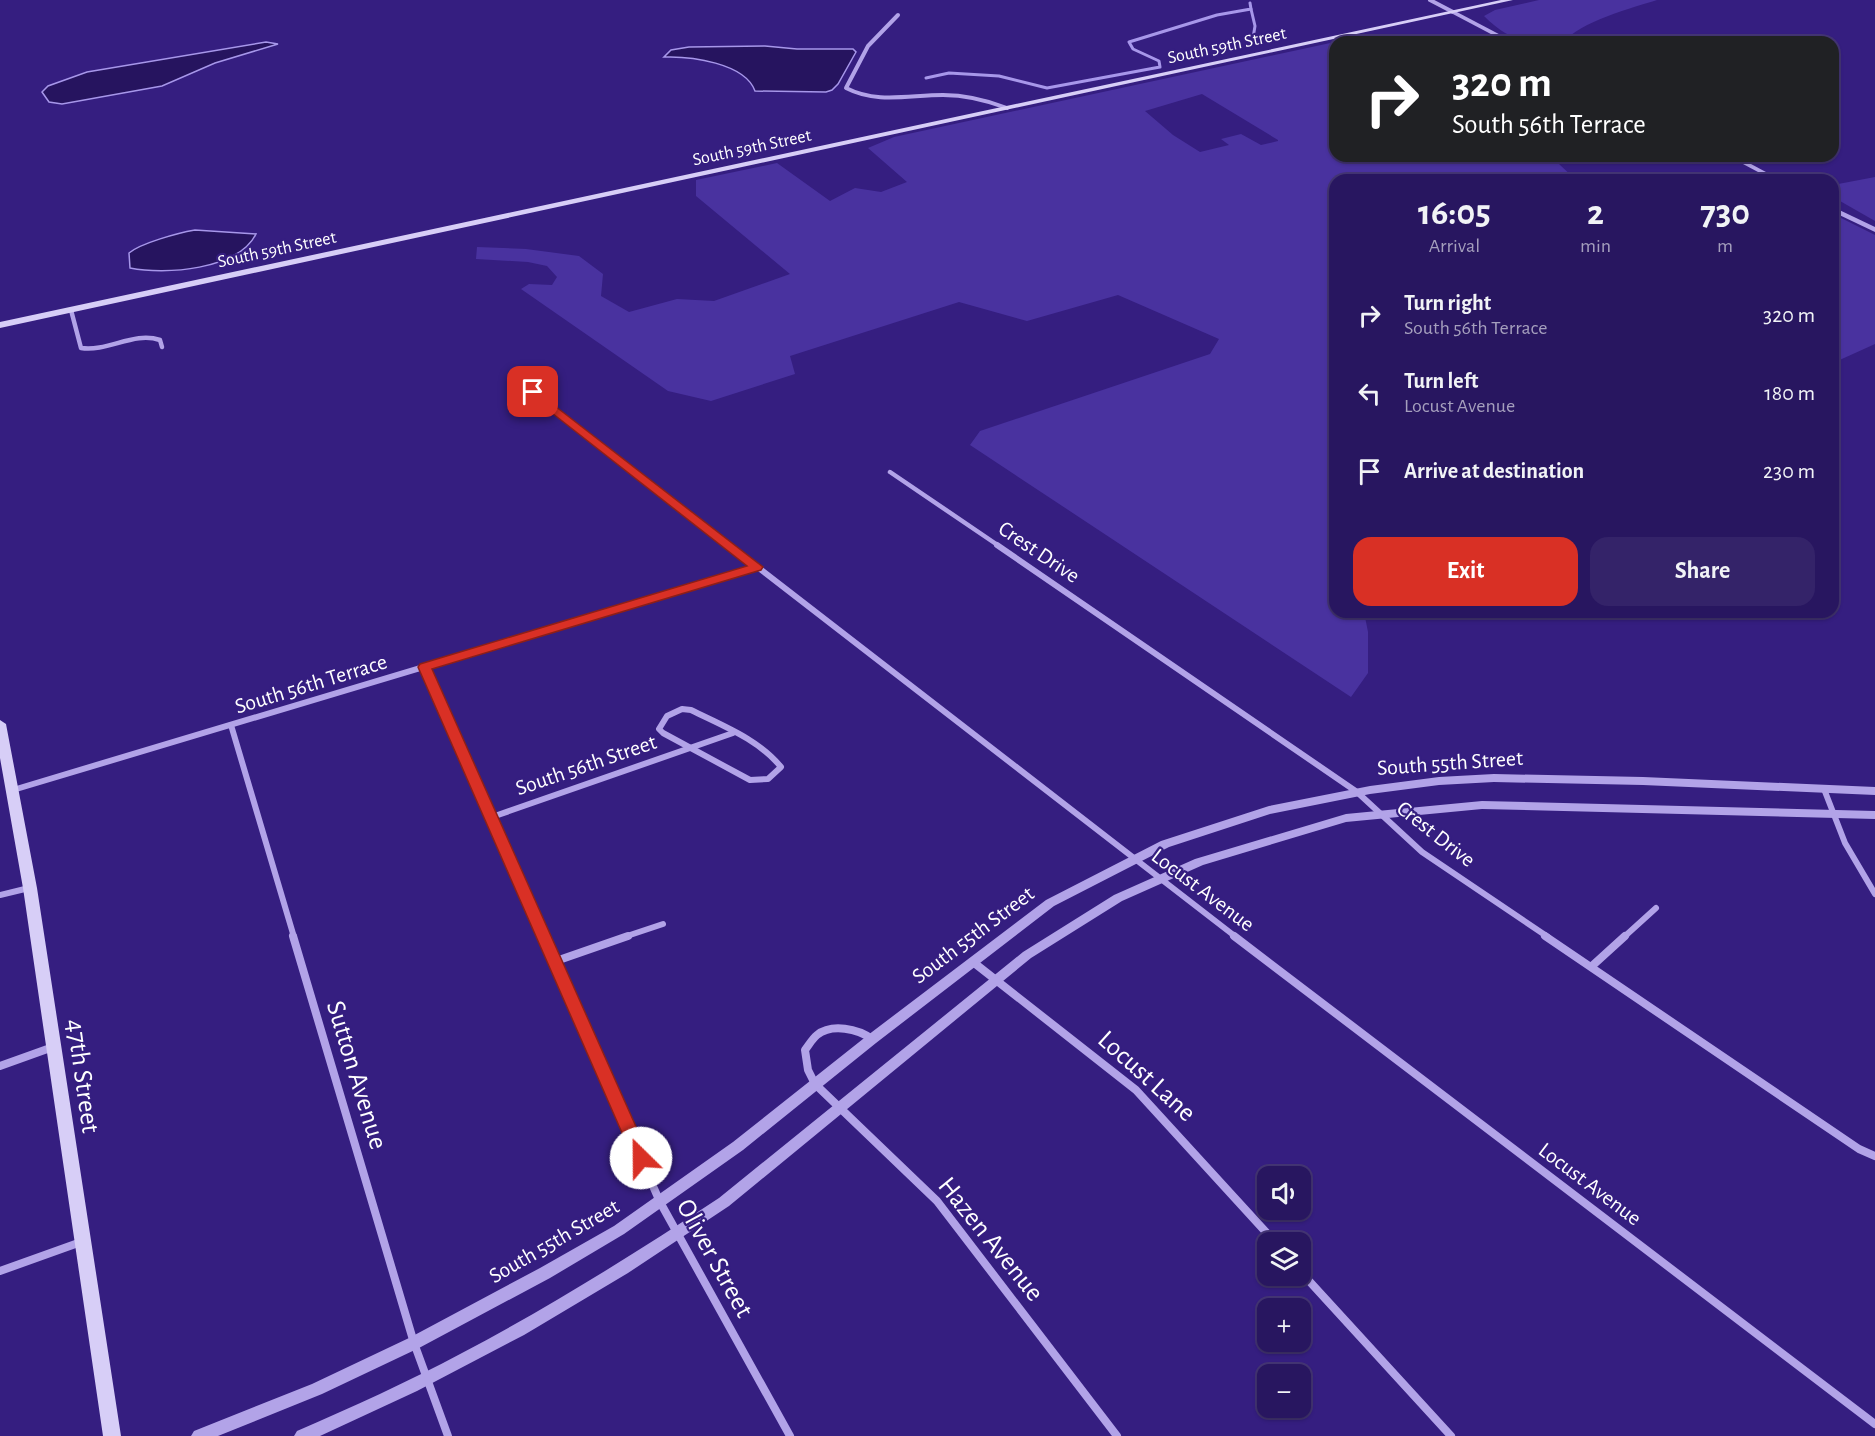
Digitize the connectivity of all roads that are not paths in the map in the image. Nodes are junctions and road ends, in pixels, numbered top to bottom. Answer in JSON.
{"nodes":[{"id":1,"x":1430,"y":0,"type":"edge"},
{"id":2,"x":1510,"y":0,"type":"edge"},
{"id":3,"x":1453,"y":12,"type":"junction"},
{"id":4,"x":897,"y":15,"type":"dead end"},
{"id":5,"x":1342,"y":36,"type":"edge"},
{"id":6,"x":1499,"y":36,"type":"edge"},
{"id":7,"x":1329,"y":39,"type":"edge"},
{"id":8,"x":1007,"y":108,"type":"junction"},
{"id":9,"x":1743,"y":162,"type":"edge"},
{"id":10,"x":1766,"y":174,"type":"edge"},
{"id":11,"x":1839,"y":211,"type":"edge"},
{"id":12,"x":1875,"y":230,"type":"edge"},
{"id":13,"x":71,"y":310,"type":"junction"},
{"id":14,"x":0,"y":325,"type":"edge"},
{"id":15,"x":162,"y":347,"type":"dead end"},
{"id":16,"x":514,"y":378,"type":"dead end"},
{"id":17,"x":890,"y":472,"type":"dead end"},
{"id":18,"x":757,"y":567,"type":"junction"},
{"id":19,"x":425,"y":667,"type":"junction"},
{"id":20,"x":0,"y":724,"type":"edge"},
{"id":21,"x":231,"y":725,"type":"junction"},
{"id":22,"x":733,"y":733,"type":"junction"},
{"id":23,"x":691,"y":748,"type":"junction"},
{"id":24,"x":1824,"y":789,"type":"junction"},
{"id":25,"x":12,"y":790,"type":"junction"},
{"id":26,"x":1875,"y":791,"type":"edge"},
{"id":27,"x":1357,"y":792,"type":"junction"},
{"id":28,"x":1380,"y":814,"type":"junction"},
{"id":29,"x":1831,"y":814,"type":"junction"},
{"id":30,"x":1875,"y":815,"type":"edge"},
{"id":31,"x":492,"y":817,"type":"junction"},
{"id":32,"x":1135,"y":860,"type":"junction"},
{"id":33,"x":1159,"y":879,"type":"junction"},
{"id":34,"x":30,"y":888,"type":"junction"},
{"id":35,"x":1875,"y":894,"type":"edge"},
{"id":36,"x":0,"y":895,"type":"edge"},
{"id":37,"x":1656,"y":908,"type":"dead end"},
{"id":38,"x":663,"y":924,"type":"dead end"},
{"id":39,"x":556,"y":961,"type":"junction"},
{"id":40,"x":972,"y":961,"type":"junction"},
{"id":41,"x":1592,"y":966,"type":"junction"},
{"id":42,"x":998,"y":980,"type":"junction"},
{"id":43,"x":872,"y":1039,"type":"junction"},
{"id":44,"x":54,"y":1047,"type":"junction"},
{"id":45,"x":0,"y":1066,"type":"edge"},
{"id":46,"x":815,"y":1084,"type":"junction"},
{"id":47,"x":842,"y":1108,"type":"junction"},
{"id":48,"x":1875,"y":1156,"type":"edge"},
{"id":49,"x":660,"y":1202,"type":"junction"},
{"id":50,"x":1266,"y":1232,"type":"edge"},
{"id":51,"x":677,"y":1234,"type":"junction"},
{"id":52,"x":81,"y":1242,"type":"junction"},
{"id":53,"x":0,"y":1271,"type":"edge"},
{"id":54,"x":1311,"y":1283,"type":"edge"},
{"id":55,"x":414,"y":1343,"type":"junction"},
{"id":56,"x":429,"y":1380,"type":"junction"},
{"id":57,"x":1875,"y":1424,"type":"edge"},
{"id":58,"x":112,"y":1436,"type":"edge"},
{"id":59,"x":199,"y":1436,"type":"edge"},
{"id":60,"x":302,"y":1436,"type":"edge"},
{"id":61,"x":448,"y":1436,"type":"edge"},
{"id":62,"x":790,"y":1436,"type":"edge"},
{"id":63,"x":1117,"y":1436,"type":"edge"},
{"id":64,"x":1451,"y":1436,"type":"edge"}],
"edges":[{"from":1,"to":3,"type":"street"},
{"from":2,"to":3,"type":"main road","name":"South 59th Street"},
{"from":3,"to":5,"type":"main road","name":"South 59th Street"},
{"from":3,"to":6,"type":"street"},
{"from":4,"to":8,"type":"street"},
{"from":7,"to":8,"type":"main road","name":"South 59th Street"},
{"from":8,"to":13,"type":"main road","name":"South 59th Street"},
{"from":9,"to":10,"type":"street"},
{"from":11,"to":12,"type":"street"},
{"from":13,"to":14,"type":"main road","name":"South 59th Street"},
{"from":13,"to":15,"type":"street"},
{"from":16,"to":18,"type":"street","name":"Locust Avenue"},
{"from":17,"to":27,"type":"street","name":"Crest Drive"},
{"from":18,"to":19,"type":"street","name":"South 56th Terrace"},
{"from":18,"to":32,"type":"street","name":"Locust Avenue"},
{"from":19,"to":21,"type":"street","name":"South 56th Terrace"},
{"from":19,"to":31,"type":"street","name":"Oliver Street"},
{"from":20,"to":25,"type":"main road","name":"47th Street"},
{"from":21,"to":25,"type":"street","name":"South 56th Terrace"},
{"from":21,"to":55,"type":"street","name":"Sutton Avenue"},
{"from":22,"to":23,"type":"street","name":"South 56th Street"},
{"from":22,"to":23,"type":"street","name":"South 56th Street"},
{"from":22,"to":23,"type":"street","name":"South 56th Street"},
{"from":23,"to":31,"type":"street","name":"South 56th Street"},
{"from":24,"to":26,"type":"street","name":"South 55th Street"},
{"from":24,"to":27,"type":"street","name":"South 55th Street"},
{"from":24,"to":29,"type":"street"},
{"from":25,"to":34,"type":"main road","name":"47th Street"},
{"from":27,"to":28,"type":"street","name":"Crest Drive"},
{"from":27,"to":32,"type":"street","name":"South 55th Street"},
{"from":28,"to":29,"type":"street","name":"South 55th Street"},
{"from":28,"to":33,"type":"street","name":"South 55th Street"},
{"from":28,"to":41,"type":"street","name":"Crest Drive"},
{"from":29,"to":30,"type":"street","name":"South 55th Street"},
{"from":29,"to":35,"type":"street"},
{"from":31,"to":39,"type":"street","name":"Oliver Street"},
{"from":32,"to":33,"type":"street","name":"Locust Avenue"},
{"from":32,"to":40,"type":"street","name":"South 55th Street"},
{"from":33,"to":42,"type":"street","name":"South 55th Street"},
{"from":33,"to":57,"type":"street","name":"Locust Avenue"},
{"from":34,"to":36,"type":"street"},
{"from":34,"to":44,"type":"main road","name":"47th Street"},
{"from":37,"to":41,"type":"street"},
{"from":38,"to":39,"type":"street"},
{"from":39,"to":49,"type":"street","name":"Oliver Street"},
{"from":40,"to":42,"type":"street","name":"Locust Lane"},
{"from":40,"to":43,"type":"street","name":"South 55th Street"},
{"from":41,"to":48,"type":"street","name":"Crest Drive"},
{"from":42,"to":47,"type":"street","name":"South 55th Street"},
{"from":42,"to":50,"type":"street","name":"Locust Lane"},
{"from":43,"to":46,"type":"street","name":"South 55th Street"},
{"from":43,"to":46,"type":"street"},
{"from":44,"to":45,"type":"street"},
{"from":44,"to":52,"type":"main road","name":"47th Street"},
{"from":46,"to":47,"type":"street","name":"Hazen Avenue"},
{"from":46,"to":49,"type":"street","name":"South 55th Street"},
{"from":47,"to":51,"type":"street","name":"South 55th Street"},
{"from":47,"to":63,"type":"street","name":"Hazen Avenue"},
{"from":49,"to":51,"type":"street","name":"Oliver Street"},
{"from":49,"to":55,"type":"street","name":"South 55th Street"},
{"from":51,"to":56,"type":"street","name":"South 55th Street"},
{"from":51,"to":62,"type":"street","name":"Oliver Street"},
{"from":52,"to":53,"type":"street"},
{"from":52,"to":58,"type":"main road","name":"47th Street"},
{"from":54,"to":64,"type":"street"},
{"from":55,"to":56,"type":"street","name":"Sutton Avenue"},
{"from":55,"to":59,"type":"street","name":"South 55th Street"},
{"from":56,"to":60,"type":"street","name":"South 55th Street"},
{"from":56,"to":61,"type":"street","name":"Sutton Avenue"}]}
